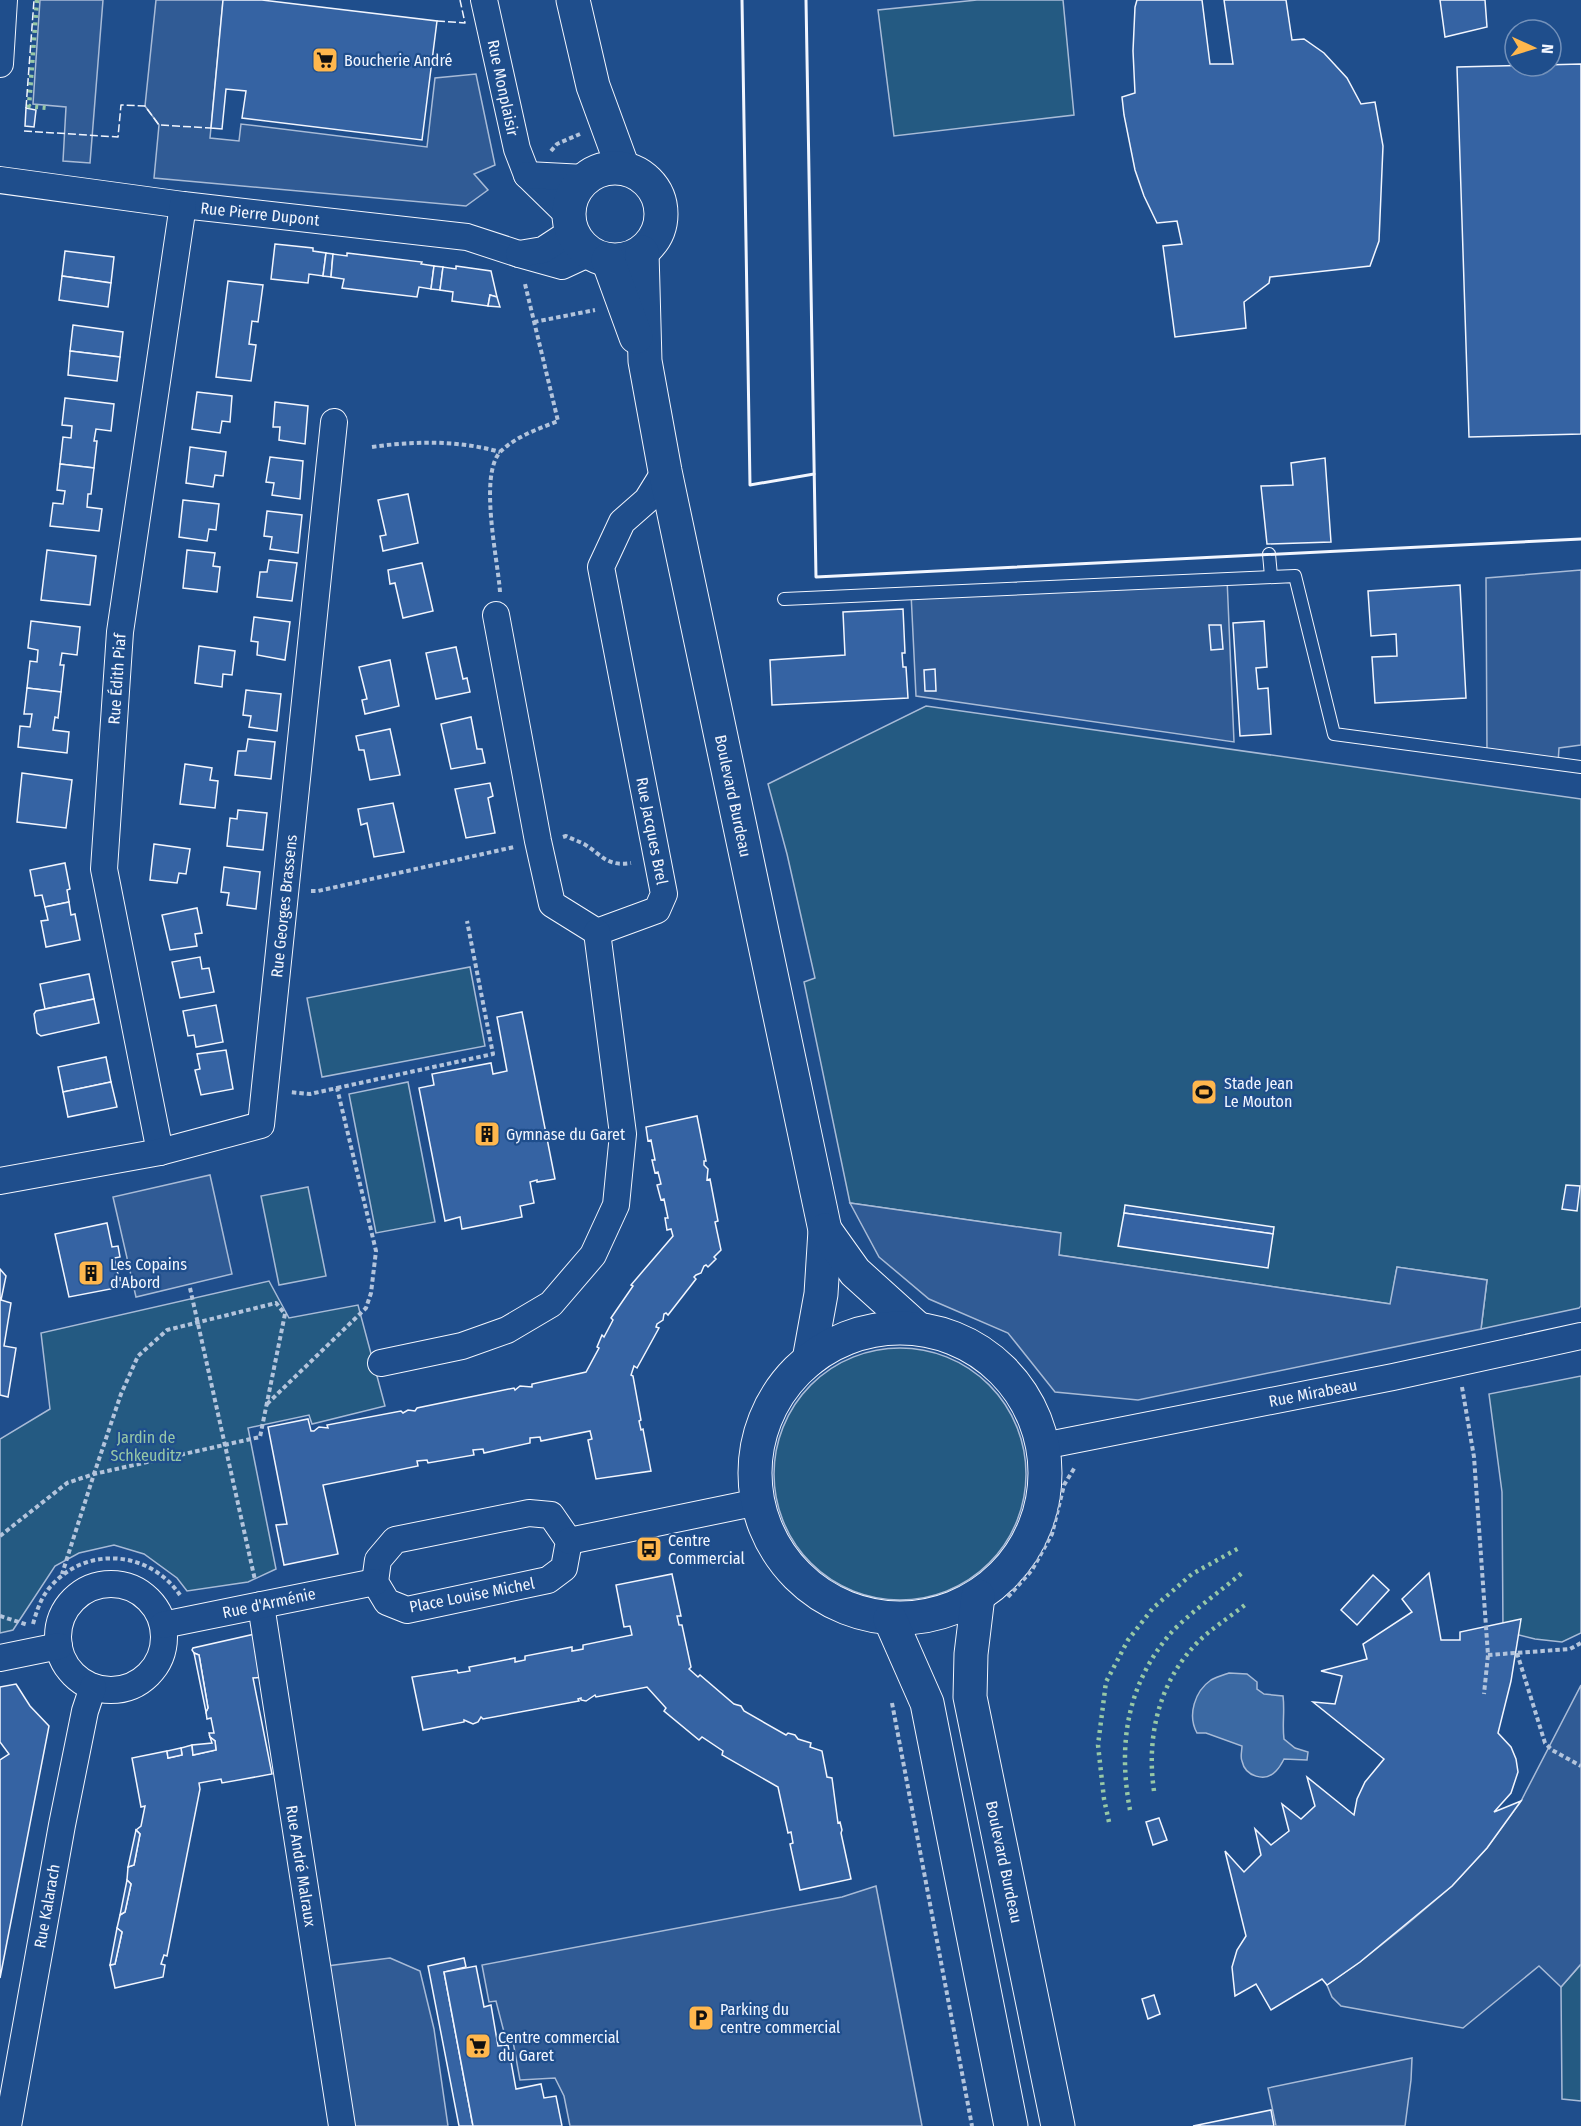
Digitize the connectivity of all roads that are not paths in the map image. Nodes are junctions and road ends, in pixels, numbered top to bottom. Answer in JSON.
{"nodes":[{"id":1,"x":4,"y":0,"type":"edge"},
{"id":2,"x":484,"y":0,"type":"edge"},
{"id":3,"x":573,"y":0,"type":"edge"},
{"id":4,"x":0,"y":64,"type":"edge"},
{"id":5,"x":536,"y":167,"type":"junction"},
{"id":6,"x":601,"y":173,"type":"junction"},
{"id":7,"x":0,"y":180,"type":"edge"},
{"id":8,"x":183,"y":205,"type":"junction"},
{"id":9,"x":584,"y":240,"type":"junction"},
{"id":10,"x":642,"y":252,"type":"junction"},
{"id":11,"x":645,"y":361,"type":"junction"},
{"id":12,"x":334,"y":423,"type":"dead end"},
{"id":13,"x":665,"y":471,"type":"junction"},
{"id":14,"x":1269,"y":554,"type":"dead end"},
{"id":15,"x":1271,"y":576,"type":"junction"},
{"id":16,"x":784,"y":599,"type":"dead end"},
{"id":17,"x":496,"y":615,"type":"road end"},
{"id":18,"x":1581,"y":767,"type":"edge"},
{"id":19,"x":597,"y":932,"type":"junction"},
{"id":20,"x":160,"y":1152,"type":"junction"},
{"id":21,"x":0,"y":1181,"type":"edge"},
{"id":22,"x":825,"y":1230,"type":"junction"},
{"id":23,"x":917,"y":1328,"type":"junction"},
{"id":24,"x":1581,"y":1336,"type":"edge"},
{"id":25,"x":809,"y":1360,"type":"junction"},
{"id":26,"x":381,"y":1363,"type":"dead end"},
{"id":27,"x":1043,"y":1446,"type":"junction"},
{"id":28,"x":758,"y":1502,"type":"junction"},
{"id":29,"x":569,"y":1541,"type":"junction"},
{"id":30,"x":375,"y":1582,"type":"junction"},
{"id":31,"x":993,"y":1596,"type":"junction"},
{"id":32,"x":261,"y":1605,"type":"junction"},
{"id":33,"x":890,"y":1619,"type":"junction"},
{"id":34,"x":163,"y":1625,"type":"junction"},
{"id":35,"x":59,"y":1646,"type":"junction"},
{"id":36,"x":0,"y":1658,"type":"edge"},
{"id":37,"x":93,"y":1688,"type":"junction"},
{"id":38,"x":8,"y":2126,"type":"edge"},
{"id":39,"x":342,"y":2126,"type":"edge"},
{"id":40,"x":1011,"y":2126,"type":"edge"},
{"id":41,"x":1058,"y":2126,"type":"edge"}],
"edges":[{"from":1,"to":4,"type":"street"},
{"from":2,"to":5,"type":"street","name":"Rue Monplaisir"},
{"from":3,"to":6,"type":"main road"},
{"from":5,"to":6,"type":"street"},
{"from":5,"to":9,"type":"street","name":"Rue Monplaisir"},
{"from":6,"to":9,"type":"main road"},
{"from":6,"to":10,"type":"main road"},
{"from":7,"to":8,"type":"street","name":"Rue Pierre Dupont"},
{"from":8,"to":9,"type":"street","name":"Rue Pierre Dupont"},
{"from":8,"to":20,"type":"street","name":"Rue Édith Piaf"},
{"from":9,"to":10,"type":"main road"},
{"from":9,"to":11,"type":"main road","name":"Boulevard Burdeau"},
{"from":10,"to":11,"type":"main road","name":"Boulevard Burdeau"},
{"from":11,"to":13,"type":"main road","name":"Boulevard Burdeau"},
{"from":12,"to":20,"type":"street","name":"Rue Georges Brassens"},
{"from":13,"to":19,"type":"street","name":"Rue Jacques Brel"},
{"from":13,"to":22,"type":"main road","name":"Boulevard Burdeau"},
{"from":14,"to":15,"type":"lane"},
{"from":15,"to":16,"type":"lane"},
{"from":15,"to":18,"type":"lane"},
{"from":17,"to":19,"type":"street"},
{"from":19,"to":26,"type":"street"},
{"from":20,"to":21,"type":"street","name":"Rue Georges Brassens"},
{"from":22,"to":23,"type":"main road","name":"Boulevard Burdeau"},
{"from":22,"to":25,"type":"main road","name":"Boulevard Burdeau"},
{"from":23,"to":25,"type":"main road"},
{"from":23,"to":27,"type":"main road"},
{"from":24,"to":27,"type":"street","name":"Rue Mirabeau"},
{"from":25,"to":28,"type":"main road"},
{"from":27,"to":31,"type":"main road"},
{"from":28,"to":29,"type":"street"},
{"from":28,"to":33,"type":"main road"},
{"from":29,"to":30,"type":"street","name":"Place Louise Michel"},
{"from":29,"to":30,"type":"street"},
{"from":30,"to":32,"type":"street","name":"Rue d'Arménie"},
{"from":31,"to":33,"type":"main road"},
{"from":31,"to":41,"type":"main road","name":"Boulevard Burdeau"},
{"from":32,"to":34,"type":"street","name":"Rue d'Arménie"},
{"from":32,"to":39,"type":"street","name":"Rue André Malraux"},
{"from":33,"to":40,"type":"main road"},
{"from":34,"to":35,"type":"street"},
{"from":34,"to":37,"type":"street"},
{"from":35,"to":36,"type":"street"},
{"from":35,"to":37,"type":"street"},
{"from":37,"to":38,"type":"street","name":"Rue Kalarach"}]}
